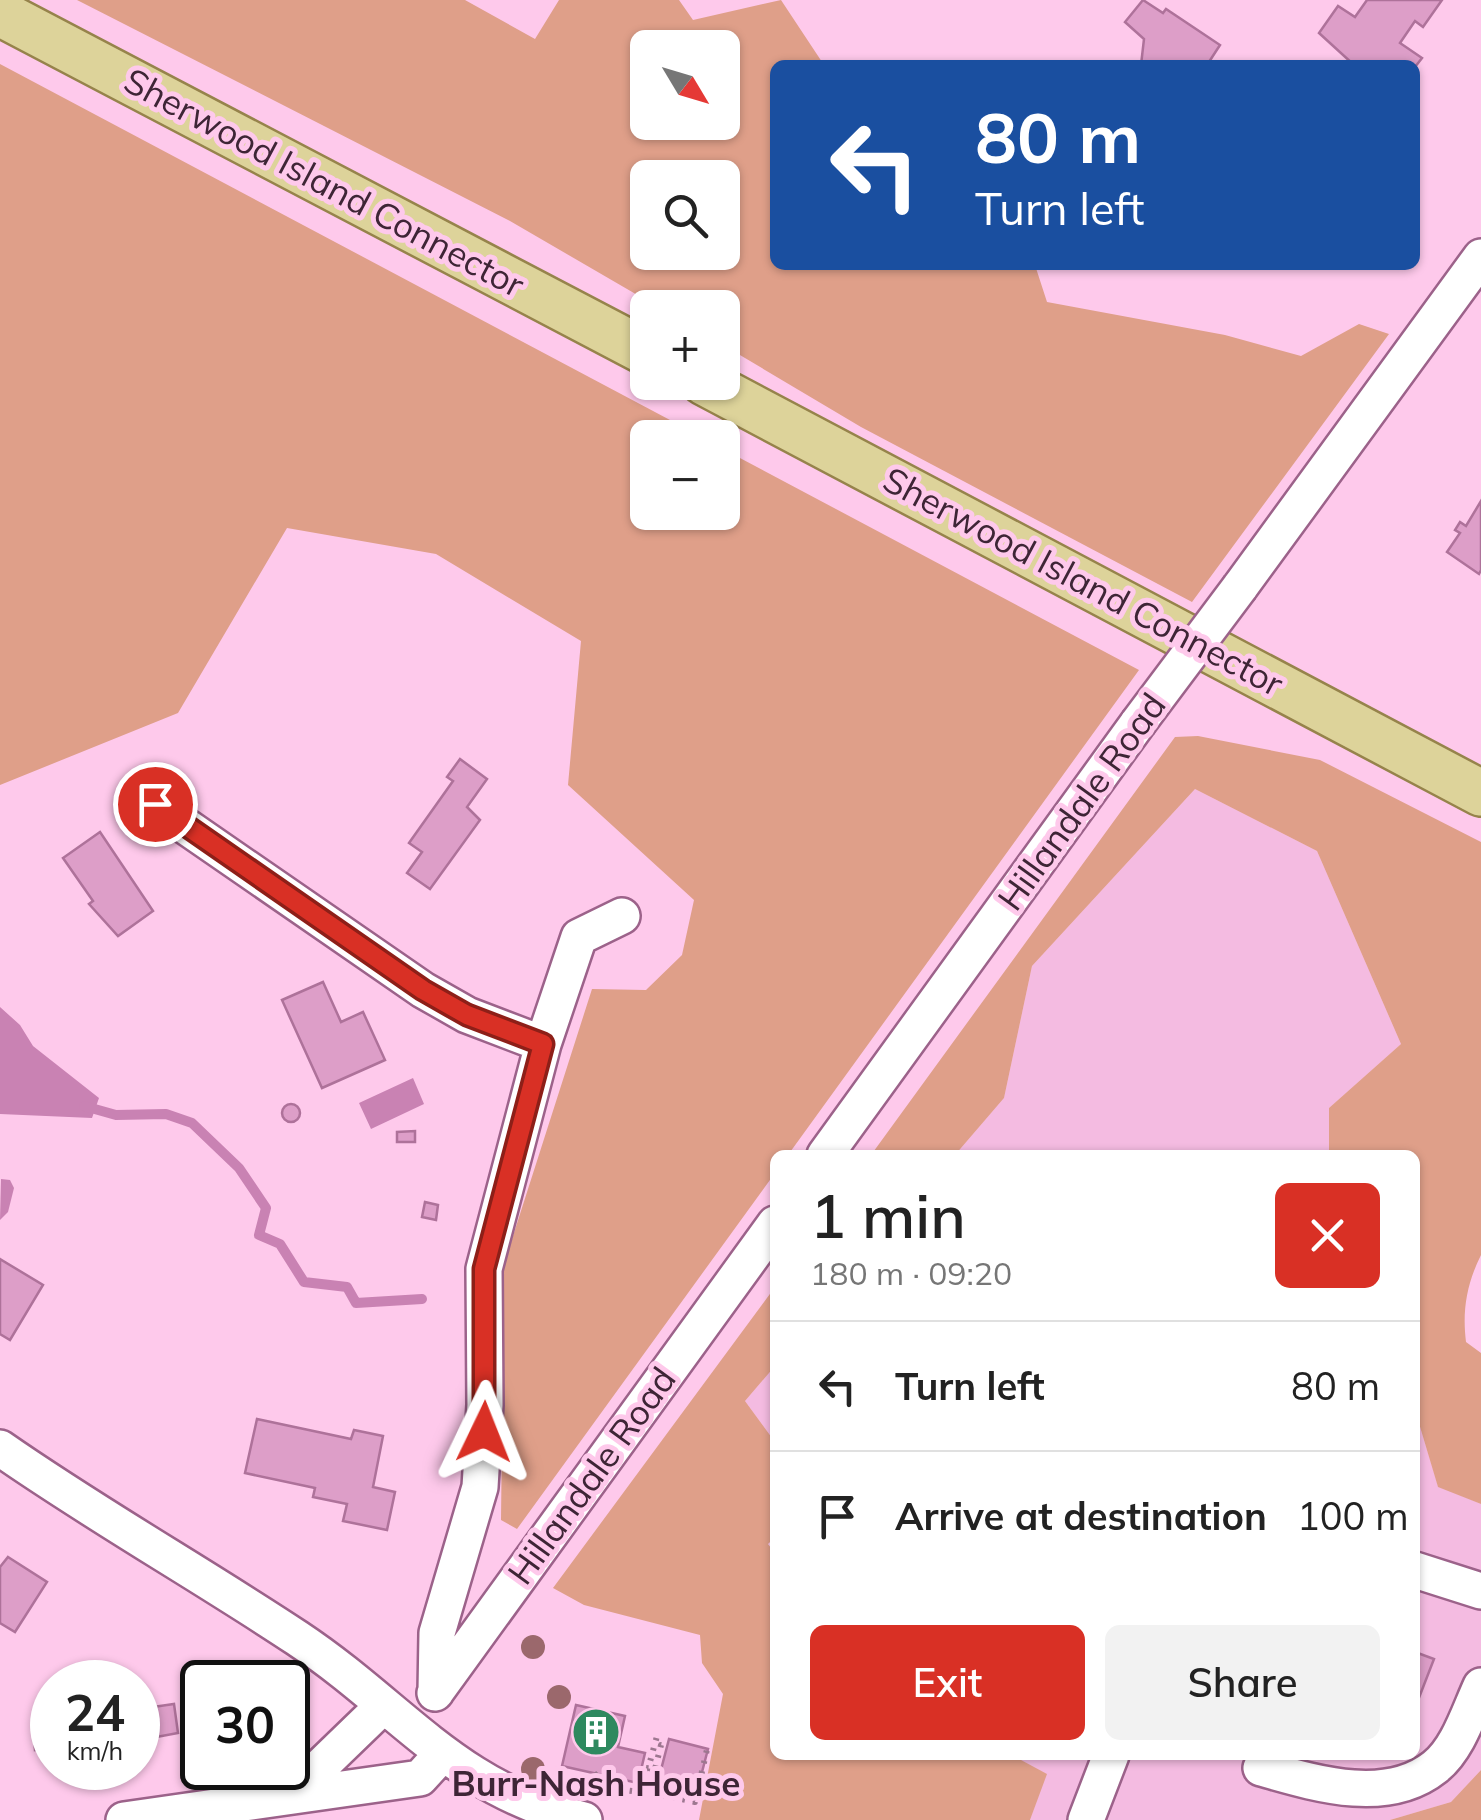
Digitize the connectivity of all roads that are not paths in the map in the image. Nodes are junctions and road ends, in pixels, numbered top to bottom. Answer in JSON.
{"nodes":[{"id":1,"x":0,"y":13,"type":"edge"},
{"id":2,"x":1481,"y":257,"type":"edge"},
{"id":3,"x":630,"y":344,"type":"edge"},
{"id":4,"x":738,"y":400,"type":"edge"},
{"id":5,"x":1475,"y":787,"type":"edge"},
{"id":6,"x":155,"y":804,"type":"dead end"},
{"id":7,"x":622,"y":916,"type":"dead end"},
{"id":8,"x":543,"y":1044,"type":"junction"},
{"id":9,"x":829,"y":1150,"type":"edge"},
{"id":10,"x":770,"y":1231,"type":"edge"},
{"id":11,"x":0,"y":1448,"type":"edge"},
{"id":12,"x":1420,"y":1572,"type":"edge"},
{"id":13,"x":1481,"y":1591,"type":"edge"},
{"id":14,"x":1481,"y":1686,"type":"edge"},
{"id":15,"x":436,"y":1692,"type":"junction"},
{"id":16,"x":397,"y":1716,"type":"junction"},
{"id":17,"x":442,"y":1755,"type":"junction"},
{"id":18,"x":1108,"y":1760,"type":"edge"},
{"id":19,"x":1262,"y":1768,"type":"dead end"},
{"id":20,"x":294,"y":1792,"type":"junction"},
{"id":21,"x":124,"y":1820,"type":"edge"},
{"id":22,"x":584,"y":1820,"type":"edge"},
{"id":23,"x":1086,"y":1820,"type":"edge"}],
"edges":[{"from":1,"to":3,"type":"main road","name":"Sherwood Island Connector"},
{"from":2,"to":9,"type":"street","name":"Hillandale Road","bridge":true},
{"from":4,"to":5,"type":"main road","name":"Sherwood Island Connector"},
{"from":6,"to":8,"type":"street"},
{"from":7,"to":8,"type":"street"},
{"from":8,"to":15,"type":"street"},
{"from":10,"to":15,"type":"street","name":"Hillandale Road"},
{"from":11,"to":16,"type":"street"},
{"from":12,"to":13,"type":"street"},
{"from":14,"to":19,"type":"street"},
{"from":15,"to":16,"type":"street","name":"Hillandale Road"},
{"from":16,"to":17,"type":"street"},
{"from":16,"to":20,"type":"street","name":"Hillandale Road"},
{"from":17,"to":20,"type":"street"},
{"from":17,"to":22,"type":"street"},
{"from":18,"to":23,"type":"street"},
{"from":20,"to":21,"type":"street"}]}
